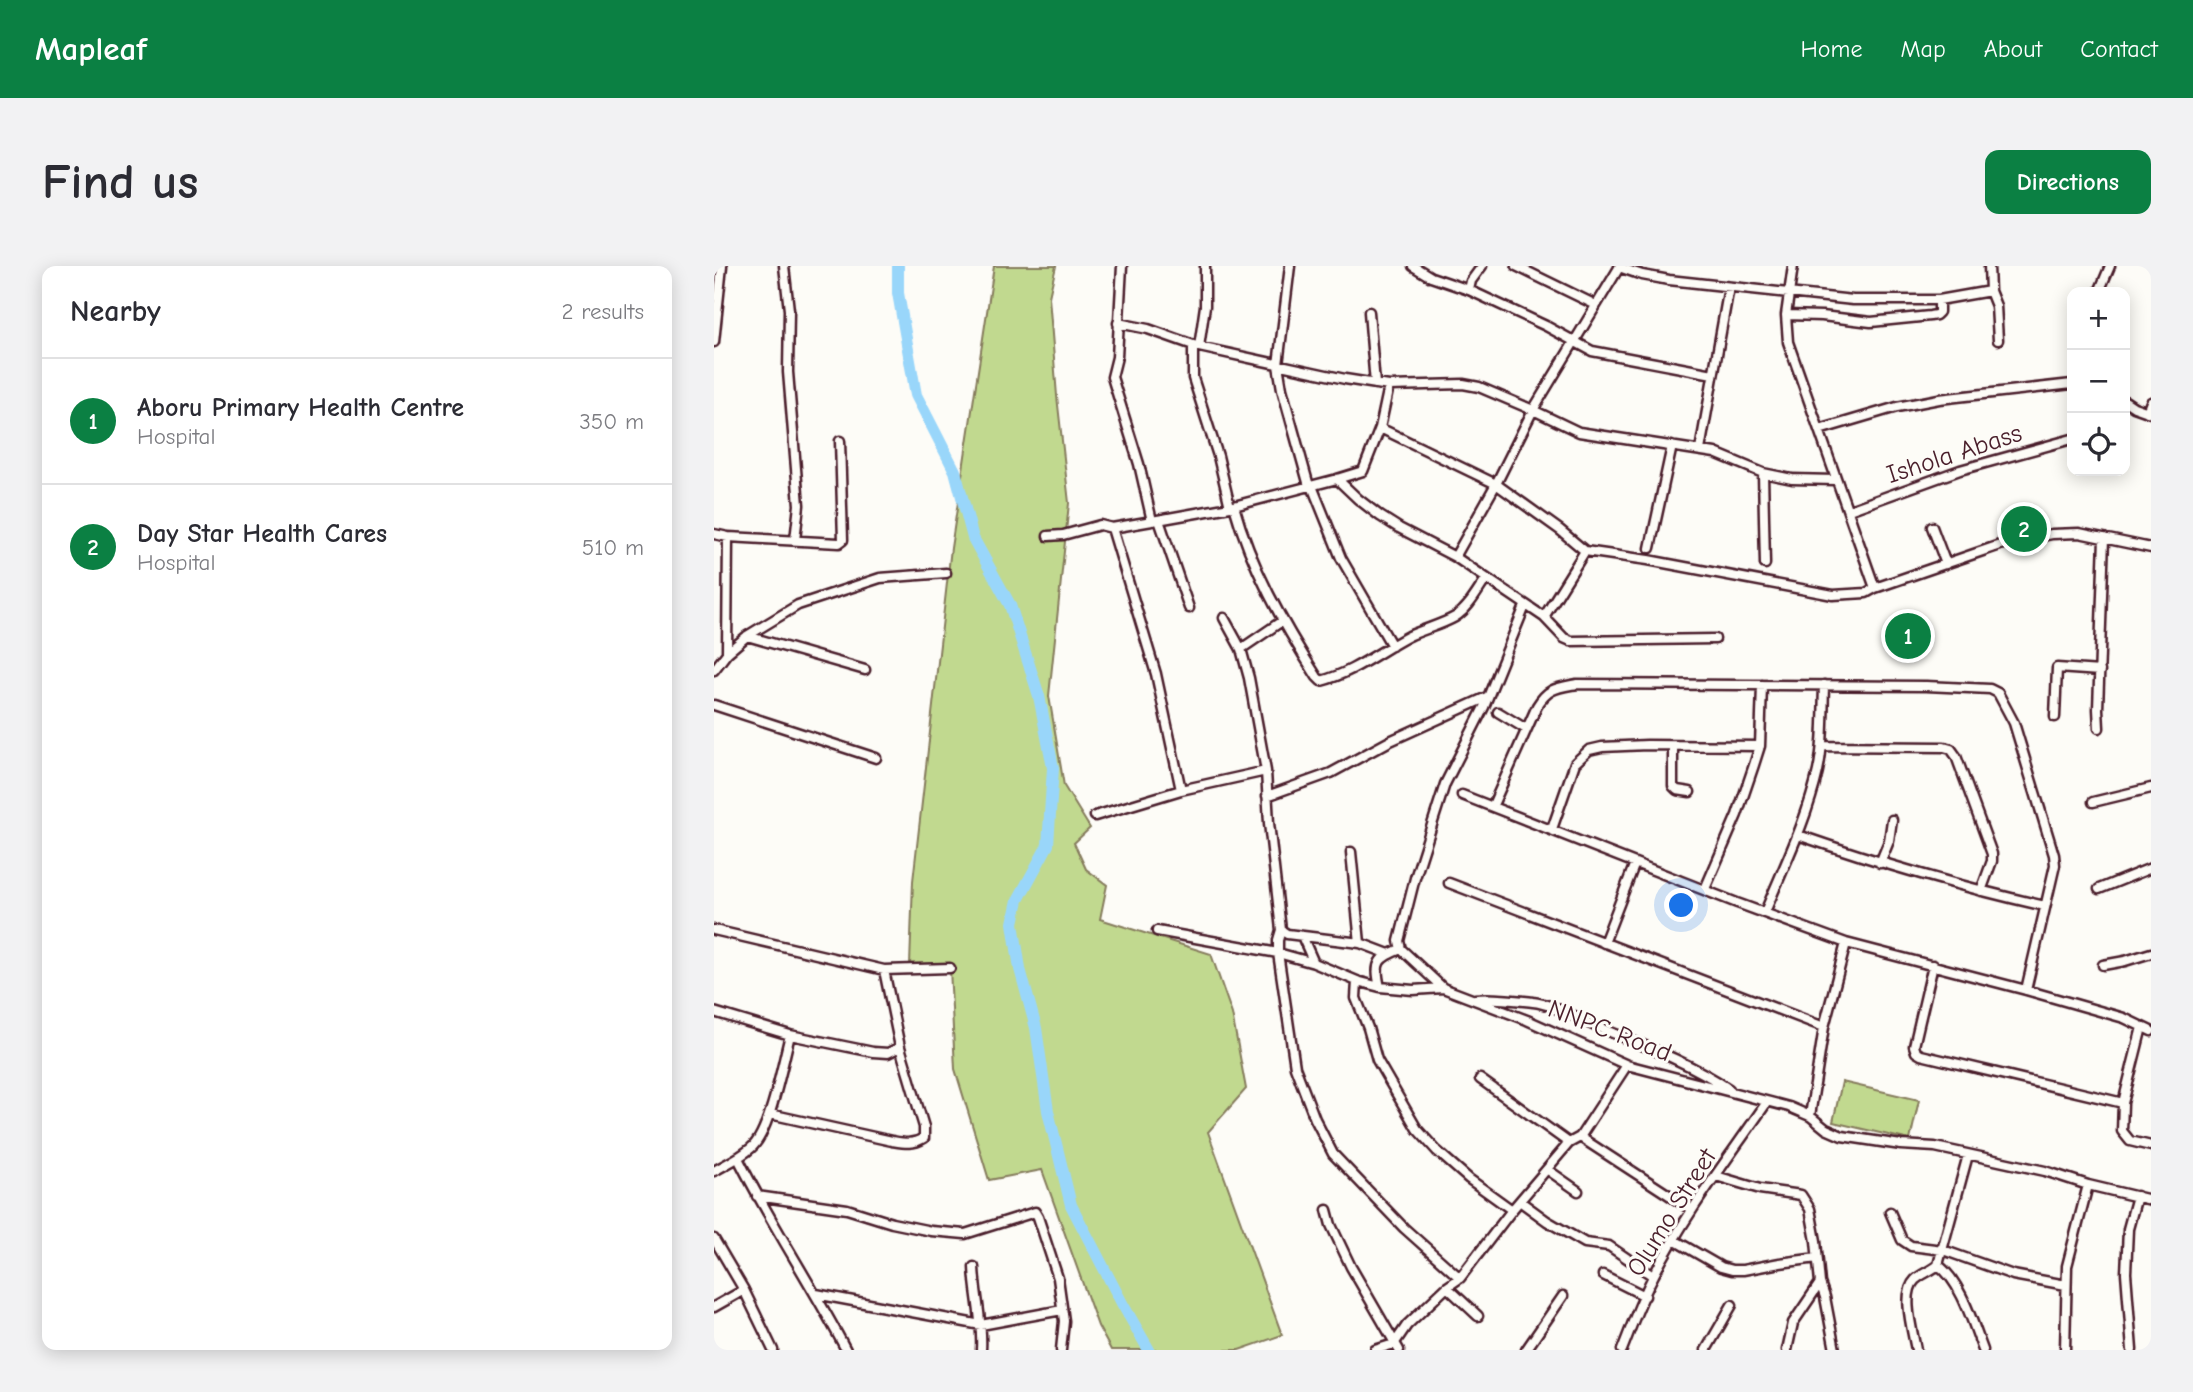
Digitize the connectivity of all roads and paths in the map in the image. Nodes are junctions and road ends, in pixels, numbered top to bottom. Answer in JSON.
{"nodes":[{"id":1,"x":722,"y":266,"type":"edge"},
{"id":2,"x":784,"y":266,"type":"edge"},
{"id":3,"x":1122,"y":266,"type":"edge"},
{"id":4,"x":1205,"y":266,"type":"edge"},
{"id":5,"x":1290,"y":266,"type":"edge"},
{"id":6,"x":1413,"y":266,"type":"edge"},
{"id":7,"x":1482,"y":266,"type":"edge"},
{"id":8,"x":1516,"y":266,"type":"edge"},
{"id":9,"x":1793,"y":266,"type":"edge"},
{"id":10,"x":1989,"y":266,"type":"edge"},
{"id":11,"x":2109,"y":266,"type":"edge"},
{"id":12,"x":1620,"y":267,"type":"edge"},
{"id":13,"x":1730,"y":287,"type":"junction"},
{"id":14,"x":2101,"y":287,"type":"edge"},
{"id":15,"x":1469,"y":290,"type":"junction"},
{"id":16,"x":1990,"y":291,"type":"junction"},
{"id":17,"x":1789,"y":293,"type":"junction"},
{"id":18,"x":1939,"y":300,"type":"junction"},
{"id":19,"x":1596,"y":305,"type":"junction"},
{"id":20,"x":1369,"y":312,"type":"dead end"},
{"id":21,"x":1786,"y":315,"type":"junction"},
{"id":22,"x":1118,"y":323,"type":"junction"},
{"id":23,"x":1575,"y":340,"type":"junction"},
{"id":24,"x":1998,"y":340,"type":"dead end"},
{"id":25,"x":714,"y":342,"type":"edge"},
{"id":26,"x":1196,"y":346,"type":"junction"},
{"id":27,"x":1278,"y":365,"type":"junction"},
{"id":28,"x":1713,"y":374,"type":"junction"},
{"id":29,"x":1375,"y":384,"type":"junction"},
{"id":30,"x":2067,"y":385,"type":"edge"},
{"id":31,"x":1389,"y":386,"type":"junction"},
{"id":32,"x":2151,"y":402,"type":"edge"},
{"id":33,"x":2130,"y":404,"type":"edge"},
{"id":34,"x":2134,"y":407,"type":"junction"},
{"id":35,"x":1533,"y":410,"type":"junction"},
{"id":36,"x":2126,"y":413,"type":"edge"},
{"id":37,"x":2149,"y":413,"type":"edge"},
{"id":38,"x":1380,"y":428,"type":"junction"},
{"id":39,"x":1819,"y":430,"type":"junction"},
{"id":40,"x":2067,"y":440,"type":"edge"},
{"id":41,"x":840,"y":441,"type":"dead end"},
{"id":42,"x":1672,"y":446,"type":"junction"},
{"id":43,"x":1700,"y":450,"type":"junction"},
{"id":44,"x":1763,"y":473,"type":"junction"},
{"id":45,"x":1337,"y":479,"type":"junction"},
{"id":46,"x":1835,"y":480,"type":"junction"},
{"id":47,"x":1496,"y":484,"type":"junction"},
{"id":48,"x":1311,"y":486,"type":"junction"},
{"id":49,"x":1232,"y":507,"type":"junction"},
{"id":50,"x":1849,"y":510,"type":"junction"},
{"id":51,"x":1156,"y":520,"type":"junction"},
{"id":52,"x":1932,"y":527,"type":"dead end"},
{"id":53,"x":1112,"y":528,"type":"junction"},
{"id":54,"x":714,"y":534,"type":"edge"},
{"id":55,"x":1048,"y":536,"type":"dead end"},
{"id":56,"x":728,"y":537,"type":"junction"},
{"id":57,"x":2104,"y":538,"type":"junction"},
{"id":58,"x":795,"y":540,"type":"junction"},
{"id":59,"x":1650,"y":548,"type":"dead end"},
{"id":60,"x":2151,"y":548,"type":"edge"},
{"id":61,"x":1585,"y":551,"type":"junction"},
{"id":62,"x":1455,"y":557,"type":"junction"},
{"id":63,"x":1765,"y":564,"type":"dead end"},
{"id":64,"x":1946,"y":564,"type":"junction"},
{"id":65,"x":946,"y":573,"type":"dead end"},
{"id":66,"x":1486,"y":579,"type":"junction"},
{"id":67,"x":1875,"y":588,"type":"junction"},
{"id":68,"x":1525,"y":606,"type":"junction"},
{"id":69,"x":1189,"y":608,"type":"dead end"},
{"id":70,"x":1544,"y":617,"type":"junction"},
{"id":71,"x":1224,"y":618,"type":"dead end"},
{"id":72,"x":1282,"y":621,"type":"junction"},
{"id":73,"x":747,"y":636,"type":"junction"},
{"id":74,"x":1715,"y":639,"type":"dead end"},
{"id":75,"x":1391,"y":646,"type":"junction"},
{"id":76,"x":1241,"y":649,"type":"junction"},
{"id":77,"x":727,"y":653,"type":"junction"},
{"id":78,"x":714,"y":670,"type":"edge"},
{"id":79,"x":865,"y":670,"type":"dead end"},
{"id":80,"x":2100,"y":671,"type":"junction"},
{"id":81,"x":1762,"y":685,"type":"junction"},
{"id":82,"x":1824,"y":685,"type":"junction"},
{"id":83,"x":1488,"y":697,"type":"junction"},
{"id":84,"x":714,"y":705,"type":"edge"},
{"id":85,"x":1499,"y":712,"type":"dead end"},
{"id":86,"x":2055,"y":717,"type":"dead end"},
{"id":87,"x":2099,"y":728,"type":"dead end"},
{"id":88,"x":1526,"y":729,"type":"junction"},
{"id":89,"x":1673,"y":746,"type":"junction"},
{"id":90,"x":1760,"y":746,"type":"junction"},
{"id":91,"x":1822,"y":746,"type":"junction"},
{"id":92,"x":876,"y":758,"type":"dead end"},
{"id":93,"x":1266,"y":771,"type":"junction"},
{"id":94,"x":2151,"y":788,"type":"edge"},
{"id":95,"x":1181,"y":790,"type":"junction"},
{"id":96,"x":1690,"y":792,"type":"dead end"},
{"id":97,"x":1462,"y":795,"type":"dead end"},
{"id":98,"x":1267,"y":796,"type":"junction"},
{"id":99,"x":2093,"y":802,"type":"dead end"},
{"id":100,"x":1493,"y":805,"type":"junction"},
{"id":101,"x":1095,"y":816,"type":"dead end"},
{"id":102,"x":1892,"y":820,"type":"dead end"},
{"id":103,"x":1552,"y":829,"type":"junction"},
{"id":104,"x":1798,"y":835,"type":"junction"},
{"id":105,"x":1351,"y":852,"type":"dead end"},
{"id":106,"x":1635,"y":863,"type":"junction"},
{"id":107,"x":1880,"y":863,"type":"junction"},
{"id":108,"x":2151,"y":868,"type":"edge"},
{"id":109,"x":1448,"y":883,"type":"dead end"},
{"id":110,"x":1705,"y":889,"type":"junction"},
{"id":111,"x":2099,"y":889,"type":"dead end"},
{"id":112,"x":1981,"y":891,"type":"junction"},
{"id":113,"x":2045,"y":906,"type":"junction"},
{"id":114,"x":1765,"y":912,"type":"junction"},
{"id":115,"x":714,"y":930,"type":"edge"},
{"id":116,"x":1281,"y":930,"type":"junction"},
{"id":117,"x":1157,"y":931,"type":"dead end"},
{"id":118,"x":1302,"y":936,"type":"junction"},
{"id":119,"x":1360,"y":943,"type":"junction"},
{"id":120,"x":1604,"y":943,"type":"junction"},
{"id":121,"x":1846,"y":943,"type":"junction"},
{"id":122,"x":1401,"y":949,"type":"junction"},
{"id":123,"x":1278,"y":953,"type":"junction"},
{"id":124,"x":2151,"y":953,"type":"edge"},
{"id":125,"x":1389,"y":954,"type":"junction"},
{"id":126,"x":1314,"y":963,"type":"junction"},
{"id":127,"x":1933,"y":965,"type":"junction"},
{"id":128,"x":2103,"y":965,"type":"dead end"},
{"id":129,"x":950,"y":968,"type":"dead end"},
{"id":130,"x":884,"y":970,"type":"junction"},
{"id":131,"x":1357,"y":981,"type":"junction"},
{"id":132,"x":1380,"y":987,"type":"junction"},
{"id":133,"x":1443,"y":988,"type":"junction"},
{"id":134,"x":2026,"y":990,"type":"junction"},
{"id":135,"x":1472,"y":999,"type":"junction"},
{"id":136,"x":1524,"y":1003,"type":"junction"},
{"id":137,"x":714,"y":1012,"type":"edge"},
{"id":138,"x":1527,"y":1020,"type":"junction"},
{"id":139,"x":1824,"y":1027,"type":"junction"},
{"id":140,"x":2147,"y":1029,"type":"edge"},
{"id":141,"x":790,"y":1035,"type":"junction"},
{"id":142,"x":901,"y":1048,"type":"junction"},
{"id":143,"x":1627,"y":1065,"type":"junction"},
{"id":144,"x":1480,"y":1079,"type":"dead end"},
{"id":145,"x":1733,"y":1093,"type":"junction"},
{"id":146,"x":1767,"y":1102,"type":"junction"},
{"id":147,"x":2123,"y":1103,"type":"junction"},
{"id":148,"x":770,"y":1114,"type":"junction"},
{"id":149,"x":1810,"y":1116,"type":"junction"},
{"id":150,"x":1580,"y":1137,"type":"junction"},
{"id":151,"x":1570,"y":1143,"type":"junction"},
{"id":152,"x":2151,"y":1146,"type":"edge"},
{"id":153,"x":1968,"y":1155,"type":"junction"},
{"id":154,"x":737,"y":1158,"type":"junction"},
{"id":155,"x":1548,"y":1170,"type":"junction"},
{"id":156,"x":714,"y":1171,"type":"edge"},
{"id":157,"x":1716,"y":1176,"type":"junction"},
{"id":158,"x":2088,"y":1185,"type":"junction"},
{"id":159,"x":1578,"y":1191,"type":"dead end"},
{"id":160,"x":757,"y":1196,"type":"junction"},
{"id":161,"x":2137,"y":1196,"type":"junction"},
{"id":162,"x":2151,"y":1200,"type":"edge"},
{"id":163,"x":1521,"y":1202,"type":"junction"},
{"id":164,"x":1326,"y":1210,"type":"dead end"},
{"id":165,"x":1512,"y":1210,"type":"junction"},
{"id":166,"x":1692,"y":1210,"type":"junction"},
{"id":167,"x":1890,"y":1212,"type":"dead end"},
{"id":168,"x":714,"y":1240,"type":"edge"},
{"id":169,"x":1674,"y":1240,"type":"junction"},
{"id":170,"x":1943,"y":1250,"type":"junction"},
{"id":171,"x":1817,"y":1258,"type":"junction"},
{"id":172,"x":1938,"y":1265,"type":"junction"},
{"id":173,"x":974,"y":1267,"type":"dead end"},
{"id":174,"x":1604,"y":1275,"type":"dead end"},
{"id":175,"x":1654,"y":1276,"type":"junction"},
{"id":176,"x":1460,"y":1278,"type":"junction"},
{"id":177,"x":1820,"y":1283,"type":"junction"},
{"id":178,"x":2066,"y":1285,"type":"junction"},
{"id":179,"x":1447,"y":1287,"type":"junction"},
{"id":180,"x":744,"y":1290,"type":"junction"},
{"id":181,"x":817,"y":1294,"type":"junction"},
{"id":182,"x":1563,"y":1296,"type":"dead end"},
{"id":183,"x":1645,"y":1296,"type":"junction"},
{"id":184,"x":1732,"y":1305,"type":"dead end"},
{"id":185,"x":714,"y":1307,"type":"edge"},
{"id":186,"x":1062,"y":1310,"type":"junction"},
{"id":187,"x":1478,"y":1315,"type":"dead end"},
{"id":188,"x":981,"y":1325,"type":"junction"},
{"id":189,"x":772,"y":1347,"type":"edge"},
{"id":190,"x":1397,"y":1347,"type":"edge"},
{"id":191,"x":762,"y":1350,"type":"edge"},
{"id":192,"x":846,"y":1350,"type":"edge"},
{"id":193,"x":981,"y":1350,"type":"edge"},
{"id":194,"x":1061,"y":1350,"type":"edge"},
{"id":195,"x":1375,"y":1350,"type":"edge"},
{"id":196,"x":1526,"y":1350,"type":"edge"},
{"id":197,"x":1622,"y":1350,"type":"edge"},
{"id":198,"x":1706,"y":1350,"type":"edge"},
{"id":199,"x":1787,"y":1350,"type":"edge"},
{"id":200,"x":1835,"y":1350,"type":"edge"},
{"id":201,"x":1916,"y":1350,"type":"edge"},
{"id":202,"x":1983,"y":1350,"type":"edge"},
{"id":203,"x":2065,"y":1350,"type":"edge"},
{"id":204,"x":2132,"y":1350,"type":"edge"}],
"edges":[{"from":1,"to":25,"type":"street"},
{"from":2,"to":58,"type":"street"},
{"from":3,"to":22,"type":"street"},
{"from":4,"to":26,"type":"street"},
{"from":5,"to":27,"type":"street"},
{"from":6,"to":15,"type":"street"},
{"from":7,"to":15,"type":"street"},
{"from":8,"to":19,"type":"street"},
{"from":9,"to":17,"type":"street"},
{"from":10,"to":16,"type":"street"},
{"from":11,"to":14,"type":"street"},
{"from":12,"to":13,"type":"street"},
{"from":12,"to":19,"type":"street"},
{"from":13,"to":17,"type":"street"},
{"from":13,"to":28,"type":"street"},
{"from":15,"to":23,"type":"street"},
{"from":16,"to":18,"type":"street"},
{"from":16,"to":24,"type":"street"},
{"from":17,"to":18,"type":"street"},
{"from":17,"to":21,"type":"street"},
{"from":18,"to":21,"type":"street"},
{"from":19,"to":23,"type":"street"},
{"from":20,"to":29,"type":"street"},
{"from":21,"to":39,"type":"street"},
{"from":22,"to":26,"type":"street"},
{"from":22,"to":51,"type":"street"},
{"from":23,"to":28,"type":"street"},
{"from":23,"to":35,"type":"street"},
{"from":26,"to":27,"type":"street"},
{"from":26,"to":49,"type":"street"},
{"from":27,"to":29,"type":"street"},
{"from":27,"to":48,"type":"street"},
{"from":28,"to":43,"type":"street"},
{"from":29,"to":31,"type":"street"},
{"from":30,"to":39,"type":"street"},
{"from":31,"to":35,"type":"street"},
{"from":31,"to":38,"type":"street"},
{"from":32,"to":37,"type":"street"},
{"from":33,"to":34,"type":"street"},
{"from":34,"to":36,"type":"street"},
{"from":34,"to":37,"type":"street"},
{"from":35,"to":42,"type":"street"},
{"from":35,"to":47,"type":"street"},
{"from":38,"to":45,"type":"street"},
{"from":38,"to":47,"type":"street"},
{"from":39,"to":46,"type":"street"},
{"from":40,"to":50,"type":"street","name":"Ishola Abass"},
{"from":41,"to":58,"type":"street"},
{"from":42,"to":43,"type":"street"},
{"from":42,"to":59,"type":"street"},
{"from":43,"to":44,"type":"street"},
{"from":44,"to":46,"type":"street"},
{"from":44,"to":63,"type":"street"},
{"from":45,"to":48,"type":"street"},
{"from":45,"to":62,"type":"street"},
{"from":46,"to":50,"type":"street"},
{"from":47,"to":61,"type":"street"},
{"from":47,"to":62,"type":"street"},
{"from":48,"to":49,"type":"street"},
{"from":48,"to":75,"type":"street"},
{"from":49,"to":51,"type":"street"},
{"from":49,"to":72,"type":"street"},
{"from":50,"to":67,"type":"street"},
{"from":51,"to":53,"type":"street"},
{"from":51,"to":69,"type":"street"},
{"from":52,"to":64,"type":"street"},
{"from":53,"to":55,"type":"street"},
{"from":53,"to":95,"type":"street"},
{"from":54,"to":56,"type":"street"},
{"from":56,"to":58,"type":"street"},
{"from":56,"to":77,"type":"street"},
{"from":57,"to":60,"type":"street"},
{"from":57,"to":64,"type":"street"},
{"from":57,"to":80,"type":"street"},
{"from":61,"to":67,"type":"street"},
{"from":61,"to":70,"type":"street"},
{"from":62,"to":66,"type":"street"},
{"from":64,"to":67,"type":"street"},
{"from":65,"to":73,"type":"street"},
{"from":66,"to":68,"type":"street"},
{"from":66,"to":75,"type":"street"},
{"from":68,"to":70,"type":"street"},
{"from":68,"to":83,"type":"street"},
{"from":70,"to":74,"type":"street"},
{"from":71,"to":76,"type":"street"},
{"from":72,"to":75,"type":"street"},
{"from":72,"to":76,"type":"street"},
{"from":73,"to":77,"type":"street"},
{"from":73,"to":79,"type":"street"},
{"from":76,"to":93,"type":"street"},
{"from":77,"to":78,"type":"street"},
{"from":80,"to":86,"type":"street"},
{"from":80,"to":87,"type":"street"},
{"from":81,"to":82,"type":"street"},
{"from":81,"to":88,"type":"street"},
{"from":81,"to":90,"type":"street"},
{"from":82,"to":91,"type":"street"},
{"from":82,"to":113,"type":"street"},
{"from":83,"to":98,"type":"street"},
{"from":83,"to":122,"type":"street"},
{"from":84,"to":92,"type":"street"},
{"from":85,"to":88,"type":"street"},
{"from":88,"to":100,"type":"street"},
{"from":89,"to":90,"type":"street"},
{"from":89,"to":96,"type":"street"},
{"from":89,"to":103,"type":"street"},
{"from":90,"to":110,"type":"street"},
{"from":91,"to":104,"type":"street"},
{"from":91,"to":112,"type":"street"},
{"from":93,"to":95,"type":"street"},
{"from":93,"to":98,"type":"street"},
{"from":94,"to":99,"type":"street"},
{"from":95,"to":101,"type":"street"},
{"from":97,"to":100,"type":"street"},
{"from":98,"to":116,"type":"street"},
{"from":100,"to":103,"type":"street"},
{"from":102,"to":107,"type":"street"},
{"from":103,"to":106,"type":"street"},
{"from":104,"to":107,"type":"street"},
{"from":104,"to":114,"type":"street"},
{"from":105,"to":119,"type":"street"},
{"from":106,"to":110,"type":"street"},
{"from":106,"to":120,"type":"street"},
{"from":107,"to":112,"type":"street"},
{"from":108,"to":111,"type":"street"},
{"from":109,"to":120,"type":"street"},
{"from":110,"to":114,"type":"street"},
{"from":112,"to":113,"type":"street"},
{"from":113,"to":134,"type":"street"},
{"from":114,"to":121,"type":"street"},
{"from":115,"to":130,"type":"street"},
{"from":116,"to":118,"type":"street"},
{"from":116,"to":123,"type":"street"},
{"from":117,"to":123,"type":"street","name":"NNPC Road"},
{"from":118,"to":119,"type":"street"},
{"from":118,"to":126,"type":"street"},
{"from":119,"to":125,"type":"street"},
{"from":120,"to":139,"type":"street"},
{"from":121,"to":127,"type":"street"},
{"from":121,"to":139,"type":"street"},
{"from":122,"to":125,"type":"street"},
{"from":122,"to":133,"type":"street"},
{"from":123,"to":126,"type":"street","name":"NNPC Road"},
{"from":123,"to":176,"type":"street"},
{"from":124,"to":128,"type":"street"},
{"from":125,"to":132,"type":"street"},
{"from":126,"to":131,"type":"street","name":"NNPC Road"},
{"from":127,"to":134,"type":"street"},
{"from":127,"to":147,"type":"street"},
{"from":129,"to":130,"type":"street"},
{"from":130,"to":142,"type":"street"},
{"from":131,"to":132,"type":"street","name":"NNPC Road"},
{"from":131,"to":165,"type":"street"},
{"from":132,"to":133,"type":"street","name":"NNPC Road"},
{"from":133,"to":135,"type":"street","name":"NNPC Road"},
{"from":134,"to":140,"type":"street"},
{"from":135,"to":136,"type":"street"},
{"from":135,"to":138,"type":"street","name":"NNPC Road"},
{"from":136,"to":138,"type":"street"},
{"from":136,"to":145,"type":"street"},
{"from":137,"to":141,"type":"street"},
{"from":138,"to":143,"type":"street","name":"NNPC Road"},
{"from":139,"to":149,"type":"street"},
{"from":140,"to":147,"type":"street"},
{"from":141,"to":142,"type":"street"},
{"from":141,"to":148,"type":"street"},
{"from":142,"to":148,"type":"street"},
{"from":143,"to":145,"type":"street","name":"NNPC Road"},
{"from":143,"to":150,"type":"street"},
{"from":144,"to":151,"type":"street"},
{"from":145,"to":146,"type":"street","name":"NNPC Road"},
{"from":146,"to":149,"type":"street","name":"NNPC Road"},
{"from":146,"to":157,"type":"street","name":"Olumo Street"},
{"from":147,"to":152,"type":"street"},
{"from":148,"to":154,"type":"street"},
{"from":149,"to":153,"type":"street","name":"NNPC Road"},
{"from":150,"to":151,"type":"street"},
{"from":150,"to":166,"type":"street"},
{"from":151,"to":155,"type":"street"},
{"from":153,"to":158,"type":"street","name":"NNPC Road"},
{"from":153,"to":170,"type":"street"},
{"from":154,"to":156,"type":"street"},
{"from":154,"to":160,"type":"street"},
{"from":155,"to":159,"type":"street"},
{"from":155,"to":163,"type":"street"},
{"from":157,"to":166,"type":"street","name":"Olumo Street"},
{"from":157,"to":171,"type":"street"},
{"from":158,"to":161,"type":"street","name":"NNPC Road"},
{"from":158,"to":178,"type":"street"},
{"from":160,"to":181,"type":"street"},
{"from":160,"to":186,"type":"street"},
{"from":161,"to":162,"type":"street","name":"NNPC Road"},
{"from":161,"to":204,"type":"street"},
{"from":163,"to":165,"type":"street"},
{"from":163,"to":175,"type":"street"},
{"from":164,"to":190,"type":"street"},
{"from":165,"to":176,"type":"street"},
{"from":166,"to":169,"type":"street","name":"Olumo Street"},
{"from":167,"to":170,"type":"street"},
{"from":168,"to":180,"type":"street"},
{"from":169,"to":171,"type":"street"},
{"from":169,"to":175,"type":"street","name":"Olumo Street"},
{"from":170,"to":172,"type":"street"},
{"from":170,"to":178,"type":"street"},
{"from":171,"to":177,"type":"street"},
{"from":172,"to":201,"type":"street"},
{"from":172,"to":202,"type":"street"},
{"from":173,"to":188,"type":"street"},
{"from":174,"to":183,"type":"street"},
{"from":175,"to":183,"type":"street","name":"Olumo Street"},
{"from":176,"to":179,"type":"street"},
{"from":177,"to":199,"type":"street"},
{"from":177,"to":200,"type":"street"},
{"from":178,"to":203,"type":"street"},
{"from":179,"to":187,"type":"street"},
{"from":179,"to":190,"type":"street"},
{"from":180,"to":185,"type":"street"},
{"from":180,"to":189,"type":"street"},
{"from":181,"to":188,"type":"street"},
{"from":181,"to":192,"type":"street"},
{"from":182,"to":196,"type":"street"},
{"from":183,"to":197,"type":"street","name":"Olumo Street"},
{"from":184,"to":198,"type":"street"},
{"from":186,"to":188,"type":"street"},
{"from":186,"to":194,"type":"street"},
{"from":188,"to":193,"type":"street"},
{"from":189,"to":191,"type":"street"},
{"from":190,"to":195,"type":"street"}]}
